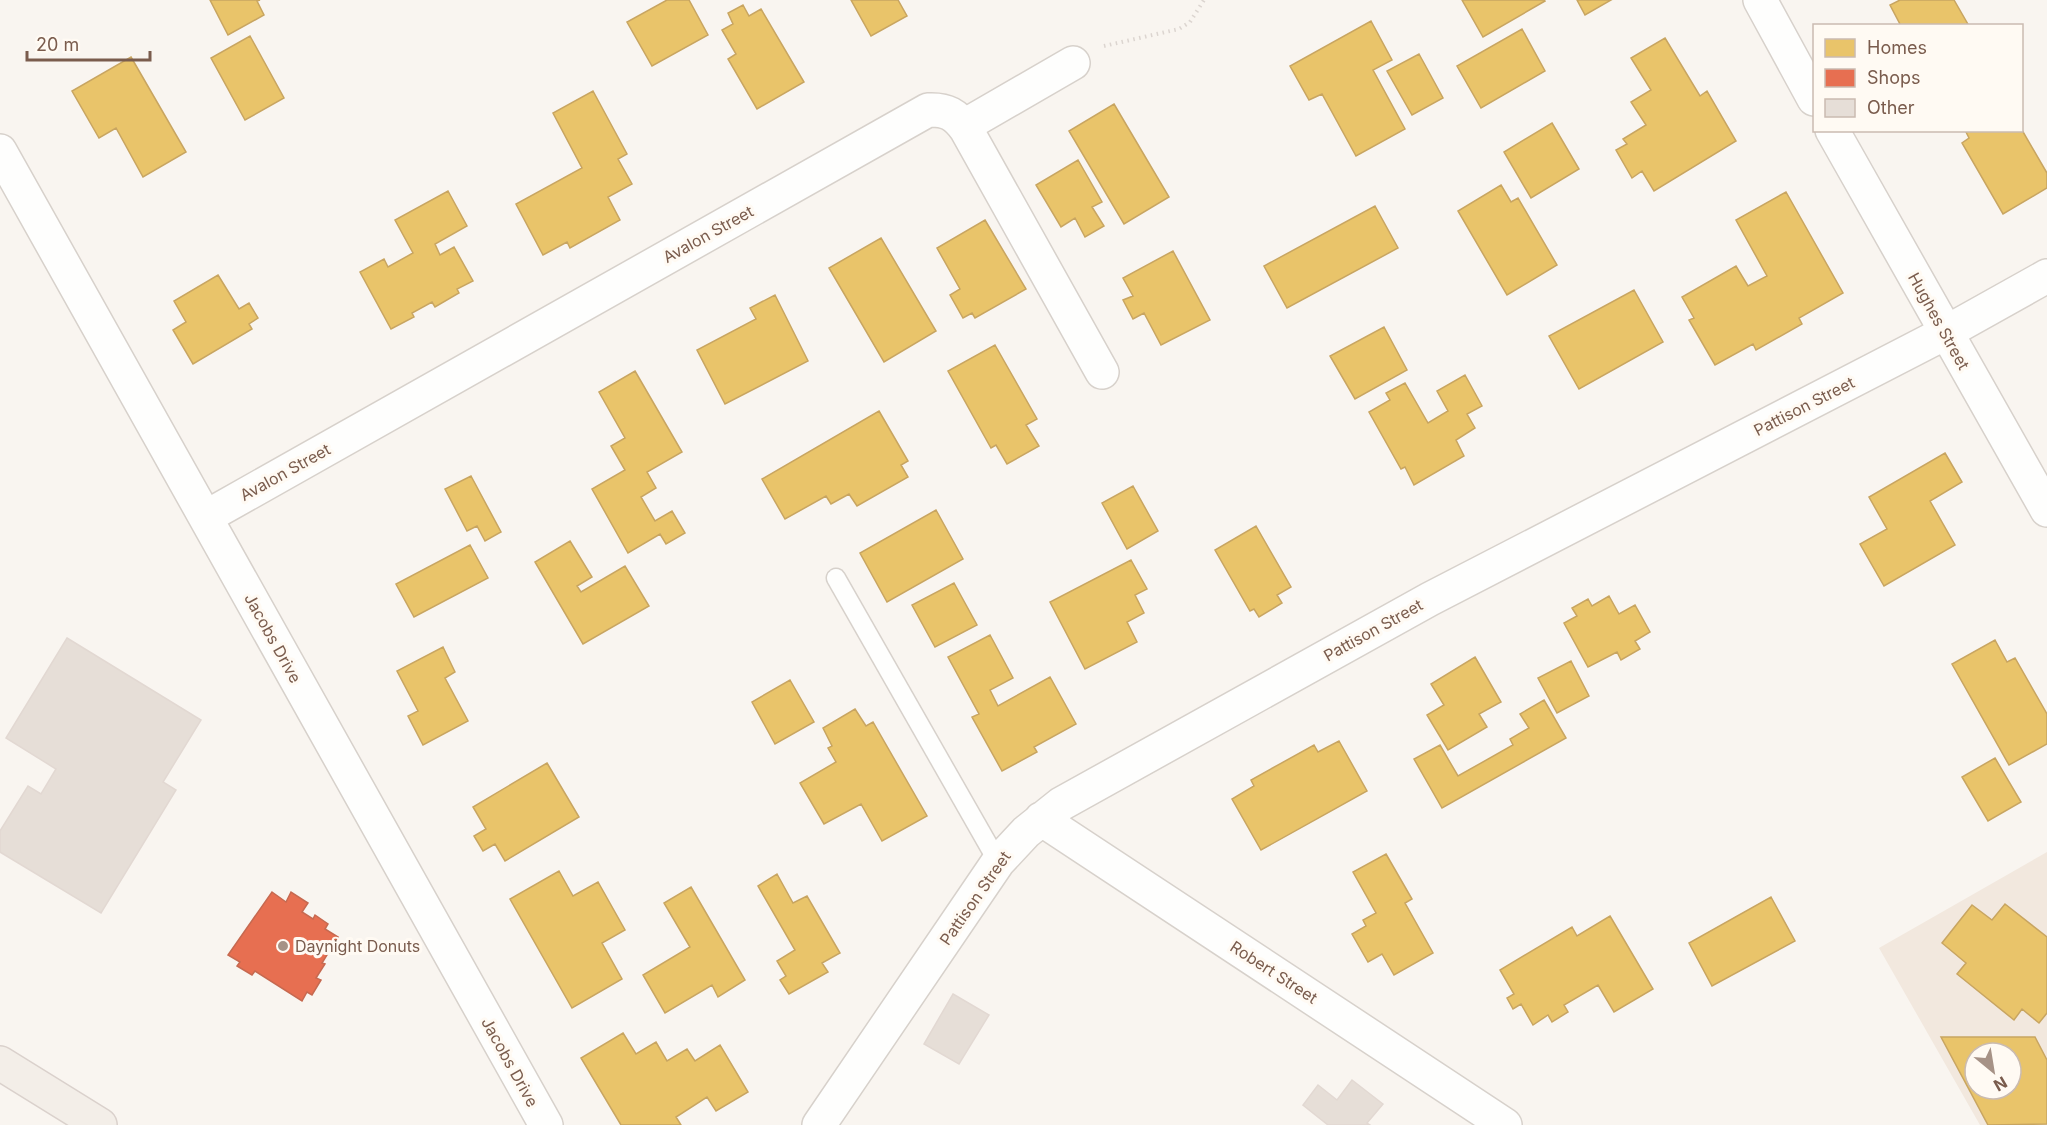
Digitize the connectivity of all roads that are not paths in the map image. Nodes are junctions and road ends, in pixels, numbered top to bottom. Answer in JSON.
{"nodes":[{"id":1,"x":1760,"y":0,"type":"edge"},
{"id":2,"x":1072,"y":63,"type":"road end"},
{"id":3,"x":1813,"y":95,"type":"edge"},
{"id":4,"x":964,"y":126,"type":"junction"},
{"id":5,"x":1833,"y":132,"type":"edge"},
{"id":6,"x":0,"y":151,"type":"edge"},
{"id":7,"x":2047,"y":276,"type":"edge"},
{"id":8,"x":1945,"y":333,"type":"junction"},
{"id":9,"x":1102,"y":372,"type":"dead end"},
{"id":10,"x":2047,"y":510,"type":"edge"},
{"id":11,"x":206,"y":517,"type":"junction"},
{"id":12,"x":836,"y":578,"type":"dead end"},
{"id":13,"x":1041,"y":819,"type":"junction"},
{"id":14,"x":998,"y":862,"type":"junction"},
{"id":15,"x":0,"y":1063,"type":"edge"},
{"id":16,"x":100,"y":1125,"type":"edge"},
{"id":17,"x":546,"y":1125,"type":"edge"},
{"id":18,"x":819,"y":1125,"type":"edge"},
{"id":19,"x":1505,"y":1125,"type":"edge"}],
"edges":[{"from":1,"to":3,"type":"street"},
{"from":2,"to":4,"type":"street"},
{"from":4,"to":9,"type":"street","name":"Avalon Street"},
{"from":4,"to":11,"type":"street","name":"Avalon Street"},
{"from":5,"to":8,"type":"street","name":"Hughes Street"},
{"from":6,"to":11,"type":"street","name":"Jacobs Drive"},
{"from":7,"to":8,"type":"street","name":"Pattison Street"},
{"from":8,"to":10,"type":"street","name":"Hughes Street"},
{"from":8,"to":13,"type":"street","name":"Pattison Street"},
{"from":11,"to":17,"type":"street","name":"Jacobs Drive"},
{"from":12,"to":14,"type":"lane"},
{"from":13,"to":14,"type":"street","name":"Pattison Street"},
{"from":13,"to":19,"type":"street","name":"Robert Street"},
{"from":14,"to":18,"type":"street","name":"Pattison Street"},
{"from":15,"to":16,"type":"main road"}]}
